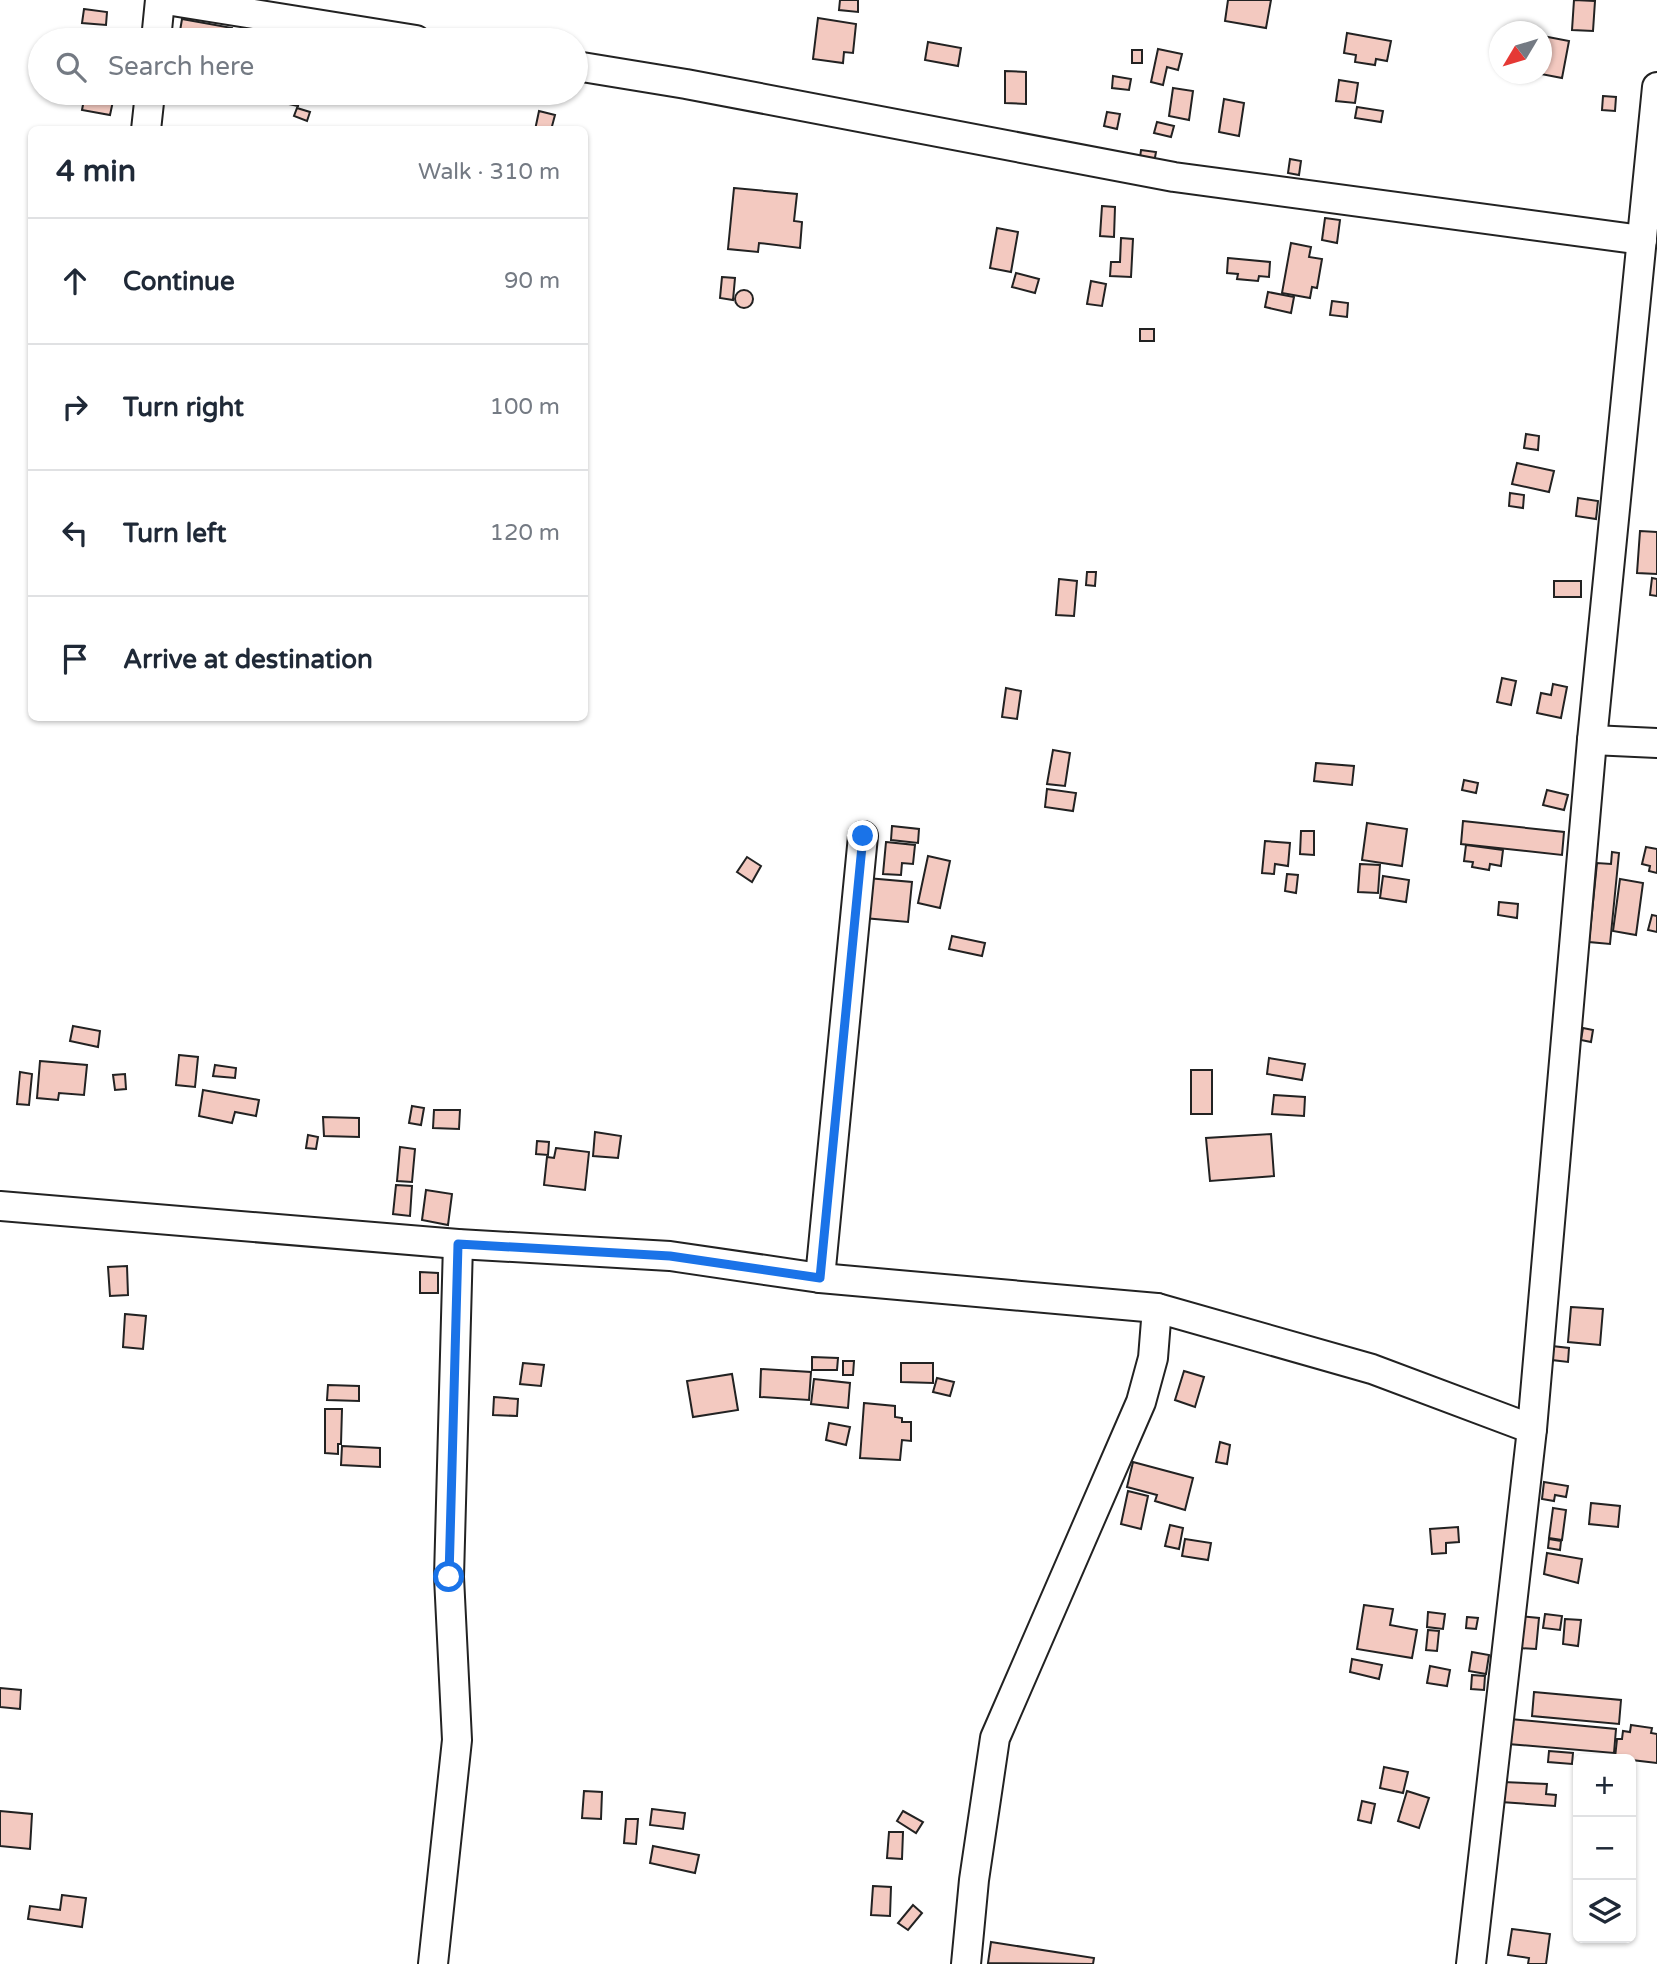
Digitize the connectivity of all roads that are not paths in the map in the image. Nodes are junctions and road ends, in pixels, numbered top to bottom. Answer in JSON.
{"nodes":[{"id":1,"x":160,"y":0,"type":"edge"},
{"id":2,"x":166,"y":0,"type":"edge"},
{"id":3,"x":157,"y":28,"type":"edge"},
{"id":4,"x":341,"y":28,"type":"edge"},
{"id":5,"x":588,"y":68,"type":"edge"},
{"id":6,"x":1657,"y":87,"type":"edge"},
{"id":7,"x":149,"y":105,"type":"edge"},
{"id":8,"x":146,"y":126,"type":"edge"},
{"id":9,"x":1642,"y":240,"type":"junction"},
{"id":10,"x":1592,"y":740,"type":"junction"},
{"id":11,"x":1657,"y":743,"type":"edge"},
{"id":12,"x":863,"y":836,"type":"dead end"},
{"id":13,"x":0,"y":1206,"type":"edge"},
{"id":14,"x":458,"y":1244,"type":"junction"},
{"id":15,"x":820,"y":1278,"type":"junction"},
{"id":16,"x":1157,"y":1308,"type":"junction"},
{"id":17,"x":1532,"y":1430,"type":"junction"},
{"id":18,"x":433,"y":1964,"type":"edge"},
{"id":19,"x":966,"y":1964,"type":"edge"},
{"id":20,"x":1471,"y":1964,"type":"edge"}],
"edges":[{"from":1,"to":3,"type":"street"},
{"from":2,"to":4,"type":"street"},
{"from":5,"to":9,"type":"street"},
{"from":6,"to":9,"type":"street"},
{"from":7,"to":8,"type":"street"},
{"from":9,"to":10,"type":"street"},
{"from":10,"to":11,"type":"street"},
{"from":10,"to":17,"type":"street"},
{"from":12,"to":15,"type":"street"},
{"from":13,"to":14,"type":"street"},
{"from":14,"to":15,"type":"street"},
{"from":14,"to":18,"type":"street"},
{"from":15,"to":16,"type":"street"},
{"from":16,"to":17,"type":"street"},
{"from":16,"to":19,"type":"street"},
{"from":17,"to":20,"type":"street"}]}
